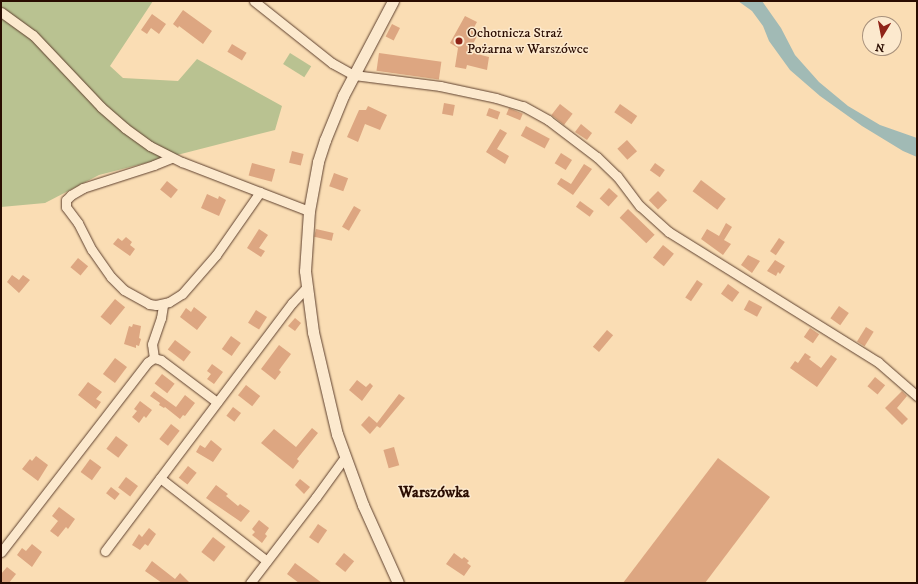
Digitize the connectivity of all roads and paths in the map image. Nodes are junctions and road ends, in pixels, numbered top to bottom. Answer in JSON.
{"nodes":[{"id":1,"x":254,"y":1,"type":"edge"},
{"id":2,"x":393,"y":1,"type":"edge"},
{"id":3,"x":1,"y":12,"type":"edge"},
{"id":4,"x":354,"y":75,"type":"junction"},
{"id":5,"x":171,"y":158,"type":"junction"},
{"id":6,"x":260,"y":192,"type":"junction"},
{"id":7,"x":309,"y":210,"type":"junction"},
{"id":8,"x":306,"y":288,"type":"junction"},
{"id":9,"x":163,"y":305,"type":"junction"},
{"id":10,"x":154,"y":358,"type":"junction"},
{"id":11,"x":917,"y":396,"type":"edge"},
{"id":12,"x":217,"y":402,"type":"junction"},
{"id":13,"x":345,"y":457,"type":"junction"},
{"id":14,"x":160,"y":478,"type":"junction"},
{"id":15,"x":104,"y":551,"type":"dead end"},
{"id":16,"x":1,"y":552,"type":"edge"},
{"id":17,"x":267,"y":561,"type":"junction"},
{"id":18,"x":250,"y":583,"type":"edge"},
{"id":19,"x":398,"y":583,"type":"edge"}],
"edges":[{"from":1,"to":4,"type":"street"},
{"from":2,"to":4,"type":"street"},
{"from":3,"to":5,"type":"street"},
{"from":4,"to":7,"type":"street"},
{"from":4,"to":11,"type":"street"},
{"from":5,"to":6,"type":"street"},
{"from":5,"to":9,"type":"street"},
{"from":6,"to":7,"type":"street"},
{"from":6,"to":9,"type":"street"},
{"from":7,"to":8,"type":"street"},
{"from":8,"to":12,"type":"street"},
{"from":8,"to":13,"type":"street"},
{"from":9,"to":10,"type":"street"},
{"from":10,"to":12,"type":"street"},
{"from":10,"to":16,"type":"street"},
{"from":12,"to":14,"type":"street"},
{"from":13,"to":17,"type":"street"},
{"from":13,"to":19,"type":"street"},
{"from":14,"to":15,"type":"street"},
{"from":14,"to":17,"type":"street"},
{"from":17,"to":18,"type":"street"}]}
